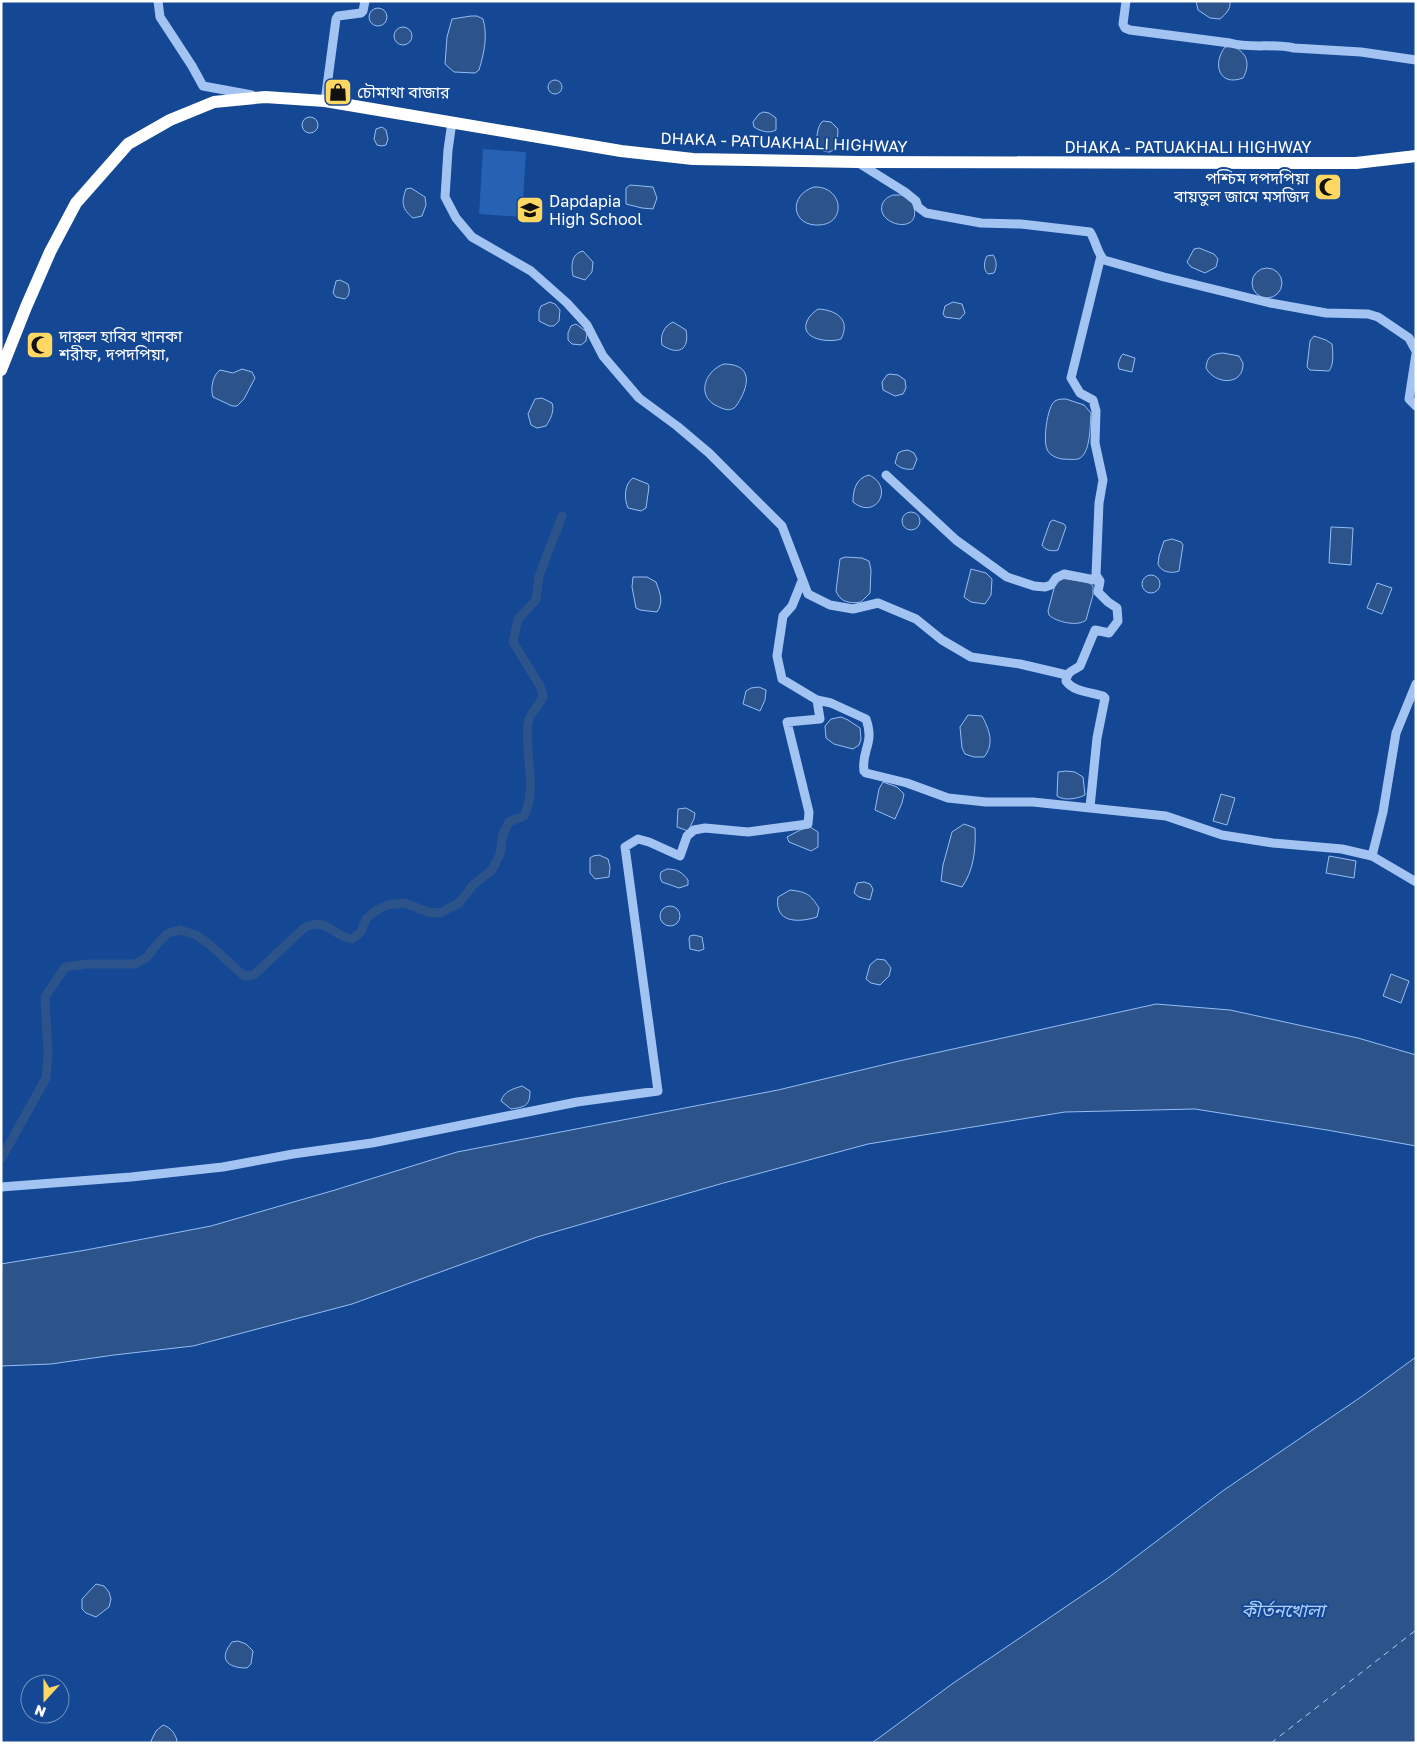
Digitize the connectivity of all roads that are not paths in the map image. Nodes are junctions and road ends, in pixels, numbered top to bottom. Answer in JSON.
{"nodes":[{"id":1,"x":158,"y":1,"type":"edge"},
{"id":2,"x":365,"y":1,"type":"edge"},
{"id":3,"x":1126,"y":1,"type":"edge"},
{"id":4,"x":1416,"y":60,"type":"edge"},
{"id":5,"x":265,"y":97,"type":"junction"},
{"id":6,"x":325,"y":101,"type":"junction"},
{"id":7,"x":452,"y":122,"type":"junction"},
{"id":8,"x":1416,"y":156,"type":"edge"},
{"id":9,"x":856,"y":162,"type":"junction"},
{"id":10,"x":1101,"y":256,"type":"junction"},
{"id":11,"x":1416,"y":352,"type":"edge"},
{"id":12,"x":1,"y":370,"type":"edge"},
{"id":13,"x":1416,"y":406,"type":"edge"},
{"id":14,"x":886,"y":476,"type":"dead end"},
{"id":15,"x":1100,"y":580,"type":"junction"},
{"id":16,"x":802,"y":581,"type":"junction"},
{"id":17,"x":1067,"y":675,"type":"junction"},
{"id":18,"x":1416,"y":684,"type":"edge"},
{"id":19,"x":817,"y":700,"type":"junction"},
{"id":20,"x":1090,"y":807,"type":"junction"},
{"id":21,"x":1372,"y":856,"type":"junction"},
{"id":22,"x":1416,"y":882,"type":"edge"},
{"id":23,"x":2,"y":1187,"type":"edge"}],
"edges":[{"from":1,"to":5,"type":"street"},
{"from":2,"to":6,"type":"street"},
{"from":3,"to":4,"type":"street"},
{"from":5,"to":6,"type":"highway","name":"DHAKA - PATUAKHALI HIGHWAY"},
{"from":5,"to":12,"type":"highway","name":"DHAKA - PATUAKHALI HIGHWAY"},
{"from":6,"to":7,"type":"highway","name":"DHAKA - PATUAKHALI HIGHWAY"},
{"from":7,"to":9,"type":"highway","name":"DHAKA - PATUAKHALI HIGHWAY"},
{"from":7,"to":16,"type":"street"},
{"from":8,"to":9,"type":"highway","name":"DHAKA - PATUAKHALI HIGHWAY"},
{"from":9,"to":10,"type":"street"},
{"from":10,"to":11,"type":"street"},
{"from":10,"to":15,"type":"street"},
{"from":11,"to":13,"type":"street"},
{"from":14,"to":15,"type":"street"},
{"from":15,"to":17,"type":"street"},
{"from":16,"to":17,"type":"street"},
{"from":16,"to":19,"type":"street"},
{"from":17,"to":20,"type":"street"},
{"from":18,"to":21,"type":"street"},
{"from":19,"to":20,"type":"street"},
{"from":19,"to":23,"type":"street"},
{"from":20,"to":21,"type":"street"},
{"from":21,"to":22,"type":"street"}]}
